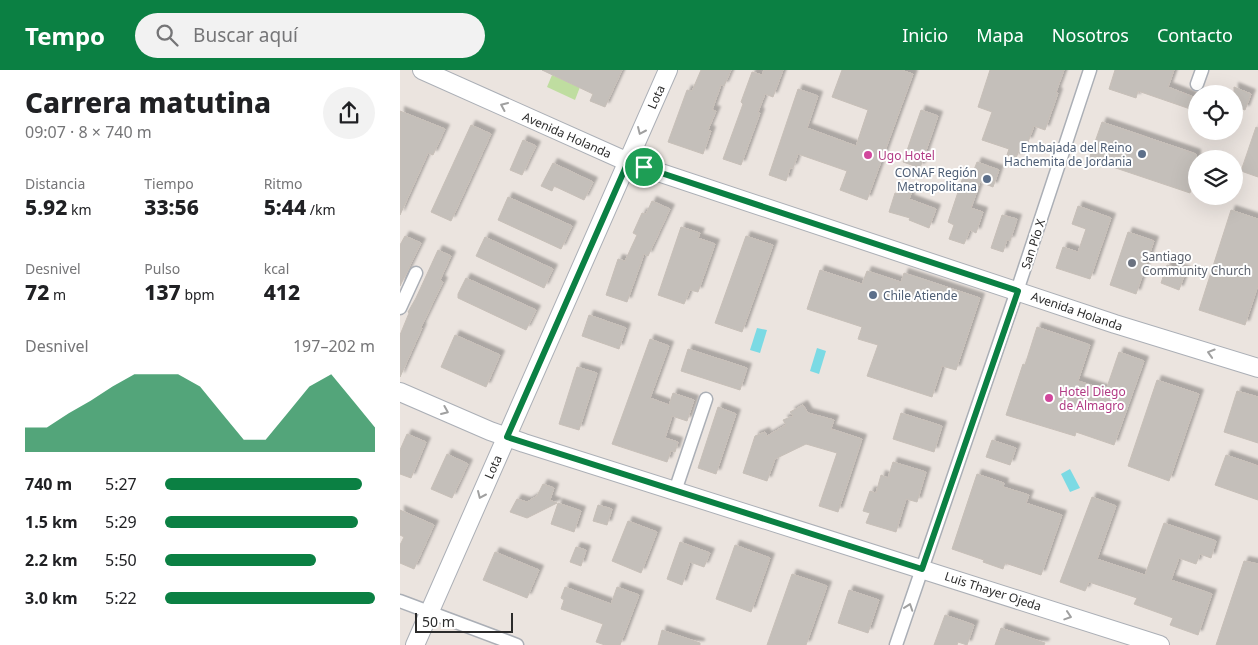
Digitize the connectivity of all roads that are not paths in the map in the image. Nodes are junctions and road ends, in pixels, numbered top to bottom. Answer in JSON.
{"nodes":[{"id":1,"x":422,"y":70,"type":"edge"},
{"id":2,"x":668,"y":70,"type":"edge"},
{"id":3,"x":1090,"y":70,"type":"edge"},
{"id":4,"x":1202,"y":70,"type":"edge"},
{"id":5,"x":1197,"y":84,"type":"dead end"},
{"id":6,"x":628,"y":162,"type":"junction"},
{"id":7,"x":416,"y":273,"type":"dead end"},
{"id":8,"x":1018,"y":291,"type":"junction"},
{"id":9,"x":400,"y":308,"type":"edge"},
{"id":10,"x":1258,"y":368,"type":"edge"},
{"id":11,"x":400,"y":392,"type":"edge"},
{"id":12,"x":706,"y":399,"type":"dead end"},
{"id":13,"x":507,"y":437,"type":"junction"},
{"id":14,"x":675,"y":491,"type":"junction"},
{"id":15,"x":922,"y":569,"type":"junction"},
{"id":16,"x":400,"y":601,"type":"edge"},
{"id":17,"x":430,"y":611,"type":"junction"},
{"id":18,"x":415,"y":645,"type":"edge"},
{"id":19,"x":517,"y":645,"type":"edge"},
{"id":20,"x":896,"y":645,"type":"edge"},
{"id":21,"x":1160,"y":645,"type":"edge"}],
"edges":[{"from":6,"to":1,"type":"street","name":"Avenida Holanda","one_way":true},
{"from":2,"to":6,"type":"street","name":"Lota","one_way":true},
{"from":3,"to":8,"type":"street","name":"San Pío X"},
{"from":4,"to":5,"type":"street"},
{"from":6,"to":8,"type":"street","name":"Avenida Holanda"},
{"from":6,"to":13,"type":"street","name":"Lota"},
{"from":7,"to":9,"type":"street"},
{"from":10,"to":8,"type":"street","name":"Avenida Holanda","one_way":true},
{"from":8,"to":15,"type":"street","name":"San Pío X"},
{"from":11,"to":13,"type":"street","name":"Luis Thayer Ojeda","one_way":true},
{"from":12,"to":14,"type":"street"},
{"from":13,"to":14,"type":"street","name":"Luis Thayer Ojeda"},
{"from":13,"to":17,"type":"street","name":"Lota","one_way":true},
{"from":14,"to":15,"type":"street","name":"Luis Thayer Ojeda"},
{"from":20,"to":15,"type":"street","name":"San Pío X","one_way":true},
{"from":15,"to":21,"type":"street","name":"Luis Thayer Ojeda","one_way":true},
{"from":16,"to":17,"type":"street"},
{"from":17,"to":18,"type":"street","name":"Lota"},
{"from":17,"to":19,"type":"street"}]}
